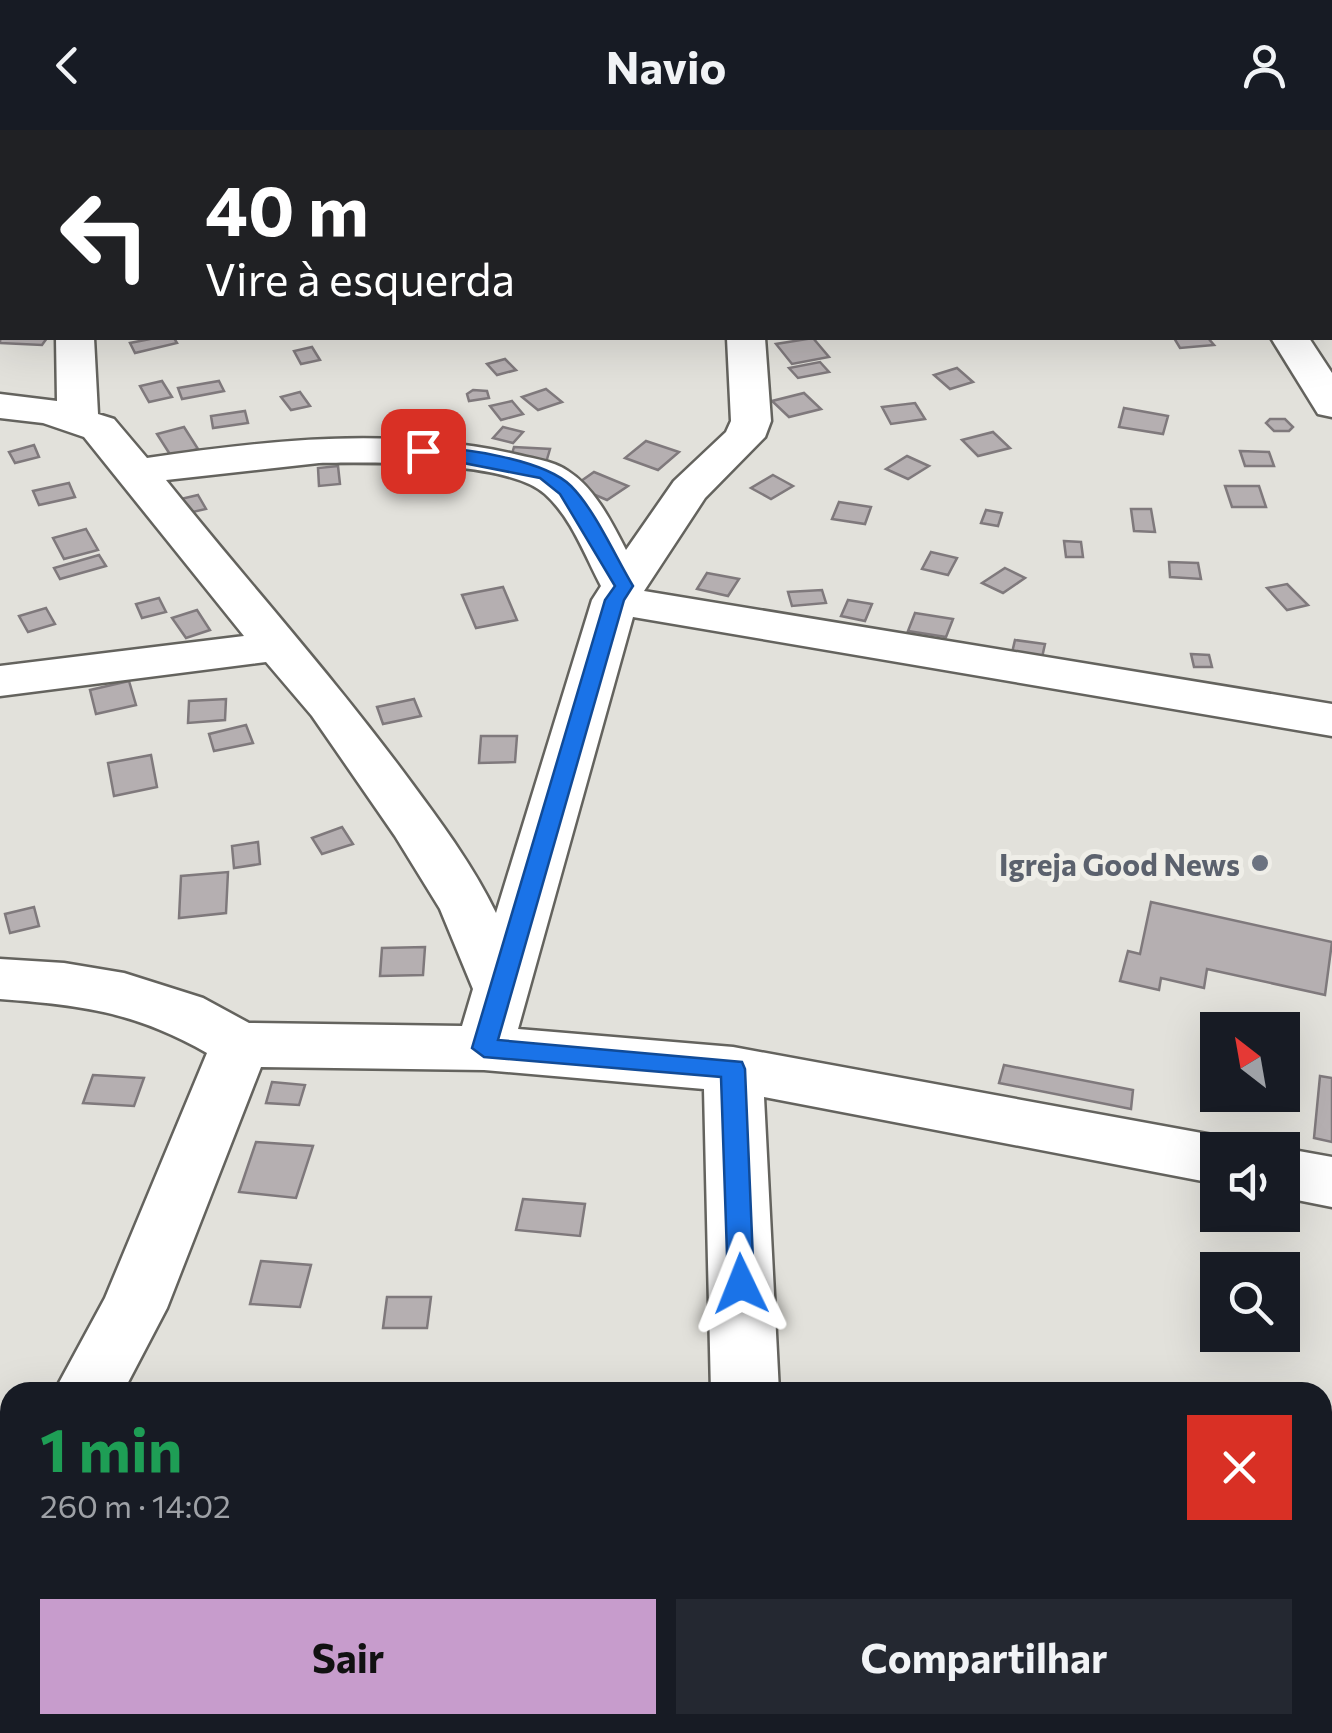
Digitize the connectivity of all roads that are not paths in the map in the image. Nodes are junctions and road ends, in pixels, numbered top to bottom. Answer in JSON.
{"nodes":[{"id":1,"x":75,"y":340,"type":"edge"},
{"id":2,"x":746,"y":340,"type":"edge"},
{"id":3,"x":1315,"y":340,"type":"edge"},
{"id":4,"x":0,"y":406,"type":"edge"},
{"id":5,"x":1332,"y":406,"type":"edge"},
{"id":6,"x":78,"y":418,"type":"junction"},
{"id":7,"x":137,"y":472,"type":"junction"},
{"id":8,"x":619,"y":593,"type":"junction"},
{"id":9,"x":278,"y":646,"type":"junction"},
{"id":10,"x":0,"y":680,"type":"edge"},
{"id":11,"x":1332,"y":720,"type":"edge"},
{"id":12,"x":0,"y":979,"type":"edge"},
{"id":13,"x":501,"y":989,"type":"junction"},
{"id":14,"x":240,"y":1045,"type":"junction"},
{"id":15,"x":484,"y":1048,"type":"junction"},
{"id":16,"x":733,"y":1069,"type":"junction"},
{"id":17,"x":1200,"y":1157,"type":"edge"},
{"id":18,"x":1300,"y":1176,"type":"edge"},
{"id":19,"x":1332,"y":1182,"type":"edge"},
{"id":20,"x":93,"y":1382,"type":"edge"},
{"id":21,"x":745,"y":1382,"type":"edge"}],
"edges":[{"from":1,"to":6,"type":"street"},
{"from":2,"to":8,"type":"street"},
{"from":3,"to":5,"type":"street"},
{"from":4,"to":6,"type":"street"},
{"from":6,"to":7,"type":"street"},
{"from":7,"to":8,"type":"street"},
{"from":7,"to":9,"type":"street"},
{"from":8,"to":11,"type":"street"},
{"from":8,"to":13,"type":"street"},
{"from":9,"to":10,"type":"street"},
{"from":9,"to":13,"type":"street"},
{"from":12,"to":14,"type":"street"},
{"from":13,"to":15,"type":"street"},
{"from":14,"to":15,"type":"street"},
{"from":14,"to":20,"type":"street"},
{"from":15,"to":16,"type":"street"},
{"from":16,"to":17,"type":"street"},
{"from":16,"to":21,"type":"street"},
{"from":18,"to":19,"type":"street"}]}
